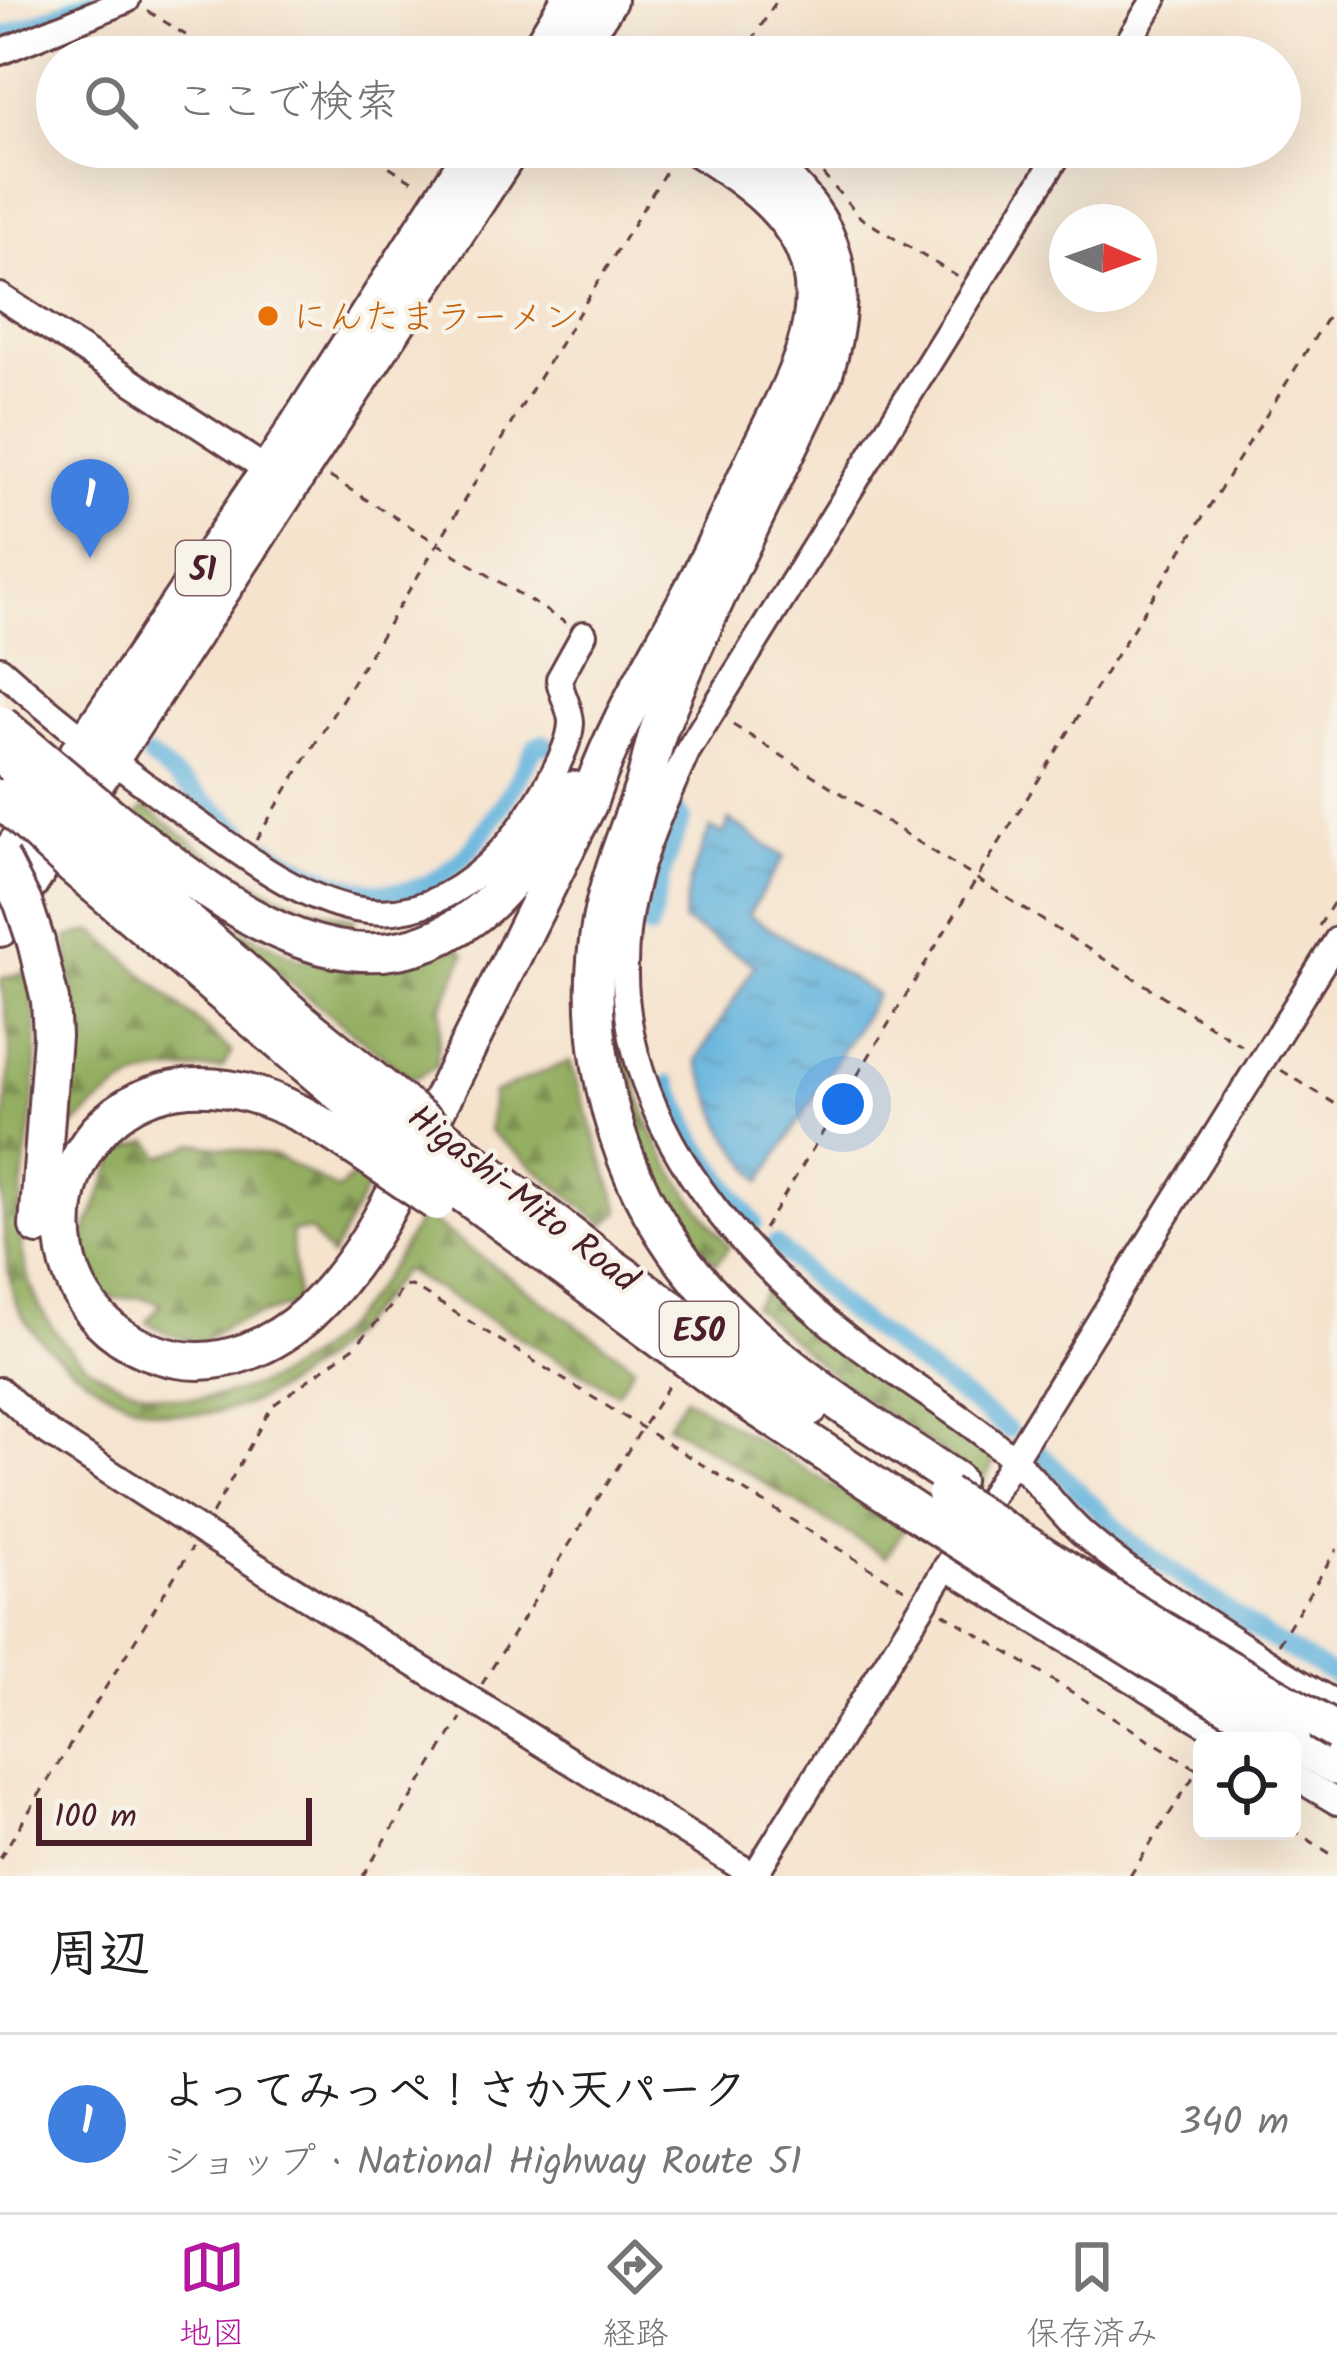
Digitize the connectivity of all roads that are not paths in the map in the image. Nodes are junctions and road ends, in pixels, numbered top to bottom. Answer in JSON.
{"nodes":[{"id":1,"x":570,"y":0,"type":"edge"},
{"id":2,"x":608,"y":0,"type":"edge"},
{"id":3,"x":1154,"y":0,"type":"edge"},
{"id":4,"x":138,"y":6,"type":"edge"},
{"id":5,"x":48,"y":36,"type":"edge"},
{"id":6,"x":568,"y":36,"type":"edge"},
{"id":7,"x":580,"y":36,"type":"edge"},
{"id":8,"x":1132,"y":36,"type":"edge"},
{"id":9,"x":36,"y":40,"type":"edge"},
{"id":10,"x":0,"y":52,"type":"edge"},
{"id":11,"x":462,"y":168,"type":"edge"},
{"id":12,"x":498,"y":168,"type":"edge"},
{"id":13,"x":714,"y":168,"type":"edge"},
{"id":14,"x":771,"y":168,"type":"edge"},
{"id":15,"x":1050,"y":168,"type":"edge"},
{"id":16,"x":0,"y":296,"type":"edge"},
{"id":17,"x":268,"y":471,"type":"junction"},
{"id":18,"x":584,"y":634,"type":"road end"},
{"id":19,"x":0,"y":669,"type":"edge"},
{"id":20,"x":0,"y":724,"type":"edge"},
{"id":21,"x":658,"y":733,"type":"junction"},
{"id":22,"x":98,"y":752,"type":"junction"},
{"id":23,"x":604,"y":753,"type":"junction"},
{"id":24,"x":0,"y":754,"type":"edge"},
{"id":25,"x":0,"y":798,"type":"edge"},
{"id":26,"x":90,"y":839,"type":"junction"},
{"id":27,"x":0,"y":857,"type":"edge"},
{"id":28,"x":0,"y":869,"type":"edge"},
{"id":29,"x":0,"y":928,"type":"edge"},
{"id":30,"x":1337,"y":940,"type":"edge"},
{"id":31,"x":396,"y":1138,"type":"junction"},
{"id":32,"x":447,"y":1178,"type":"junction"},
{"id":33,"x":0,"y":1390,"type":"edge"},
{"id":34,"x":1013,"y":1459,"type":"junction"},
{"id":35,"x":943,"y":1498,"type":"junction"},
{"id":36,"x":946,"y":1567,"type":"junction"},
{"id":37,"x":1337,"y":1704,"type":"edge"},
{"id":38,"x":1219,"y":1732,"type":"edge"},
{"id":39,"x":1276,"y":1732,"type":"edge"},
{"id":40,"x":1337,"y":1732,"type":"edge"},
{"id":41,"x":1301,"y":1746,"type":"edge"},
{"id":42,"x":1337,"y":1767,"type":"edge"},
{"id":43,"x":1301,"y":1780,"type":"edge"},
{"id":44,"x":1337,"y":1802,"type":"edge"},
{"id":45,"x":754,"y":1876,"type":"edge"}],
"edges":[{"from":1,"to":6,"type":"highway"},
{"from":2,"to":7,"type":"highway"},
{"from":3,"to":8,"type":"street"},
{"from":4,"to":5,"type":"street"},
{"from":9,"to":10,"type":"street"},
{"from":11,"to":17,"type":"highway","number":"51"},
{"from":12,"to":22,"type":"highway","number":"51"},
{"from":13,"to":23,"type":"highway"},
{"from":14,"to":21,"type":"highway"},
{"from":15,"to":34,"type":"street"},
{"from":16,"to":17,"type":"street"},
{"from":17,"to":22,"type":"highway","number":"51"},
{"from":18,"to":22,"type":"street"},
{"from":19,"to":22,"type":"street"},
{"from":20,"to":26,"type":"highway","bridge":true},
{"from":21,"to":27,"type":"highway","bridge":true},
{"from":21,"to":35,"type":"highway"},
{"from":22,"to":28,"type":"highway","number":"51"},
{"from":22,"to":29,"type":"highway","number":"51"},
{"from":23,"to":26,"type":"highway"},
{"from":23,"to":31,"type":"highway"},
{"from":24,"to":26,"type":"highway","name":"Higashi-Mito Road","number":"E50","bridge":true},
{"from":25,"to":26,"type":"highway","name":"Higashi-Mito Road","number":"E50","bridge":true},
{"from":26,"to":31,"type":"highway","name":"Higashi-Mito Road","number":"E50"},
{"from":30,"to":34,"type":"street"},
{"from":31,"to":32,"type":"highway","name":"Higashi-Mito Road","number":"E50","bridge":true},
{"from":31,"to":32,"type":"highway","bridge":true},
{"from":32,"to":35,"type":"highway","name":"Higashi-Mito Road","number":"E50"},
{"from":32,"to":35,"type":"highway","name":"Higashi-Mito Road","number":"E50"},
{"from":33,"to":45,"type":"street"},
{"from":34,"to":36,"type":"street"},
{"from":34,"to":37,"type":"street"},
{"from":35,"to":39,"type":"highway","name":"Higashi-Mito Road","number":"E50","bridge":true},
{"from":35,"to":40,"type":"highway","bridge":true},
{"from":36,"to":38,"type":"street"},
{"from":36,"to":45,"type":"street"},
{"from":41,"to":42,"type":"highway","name":"Higashi-Mito Road","number":"E50"},
{"from":43,"to":44,"type":"street"}]}
